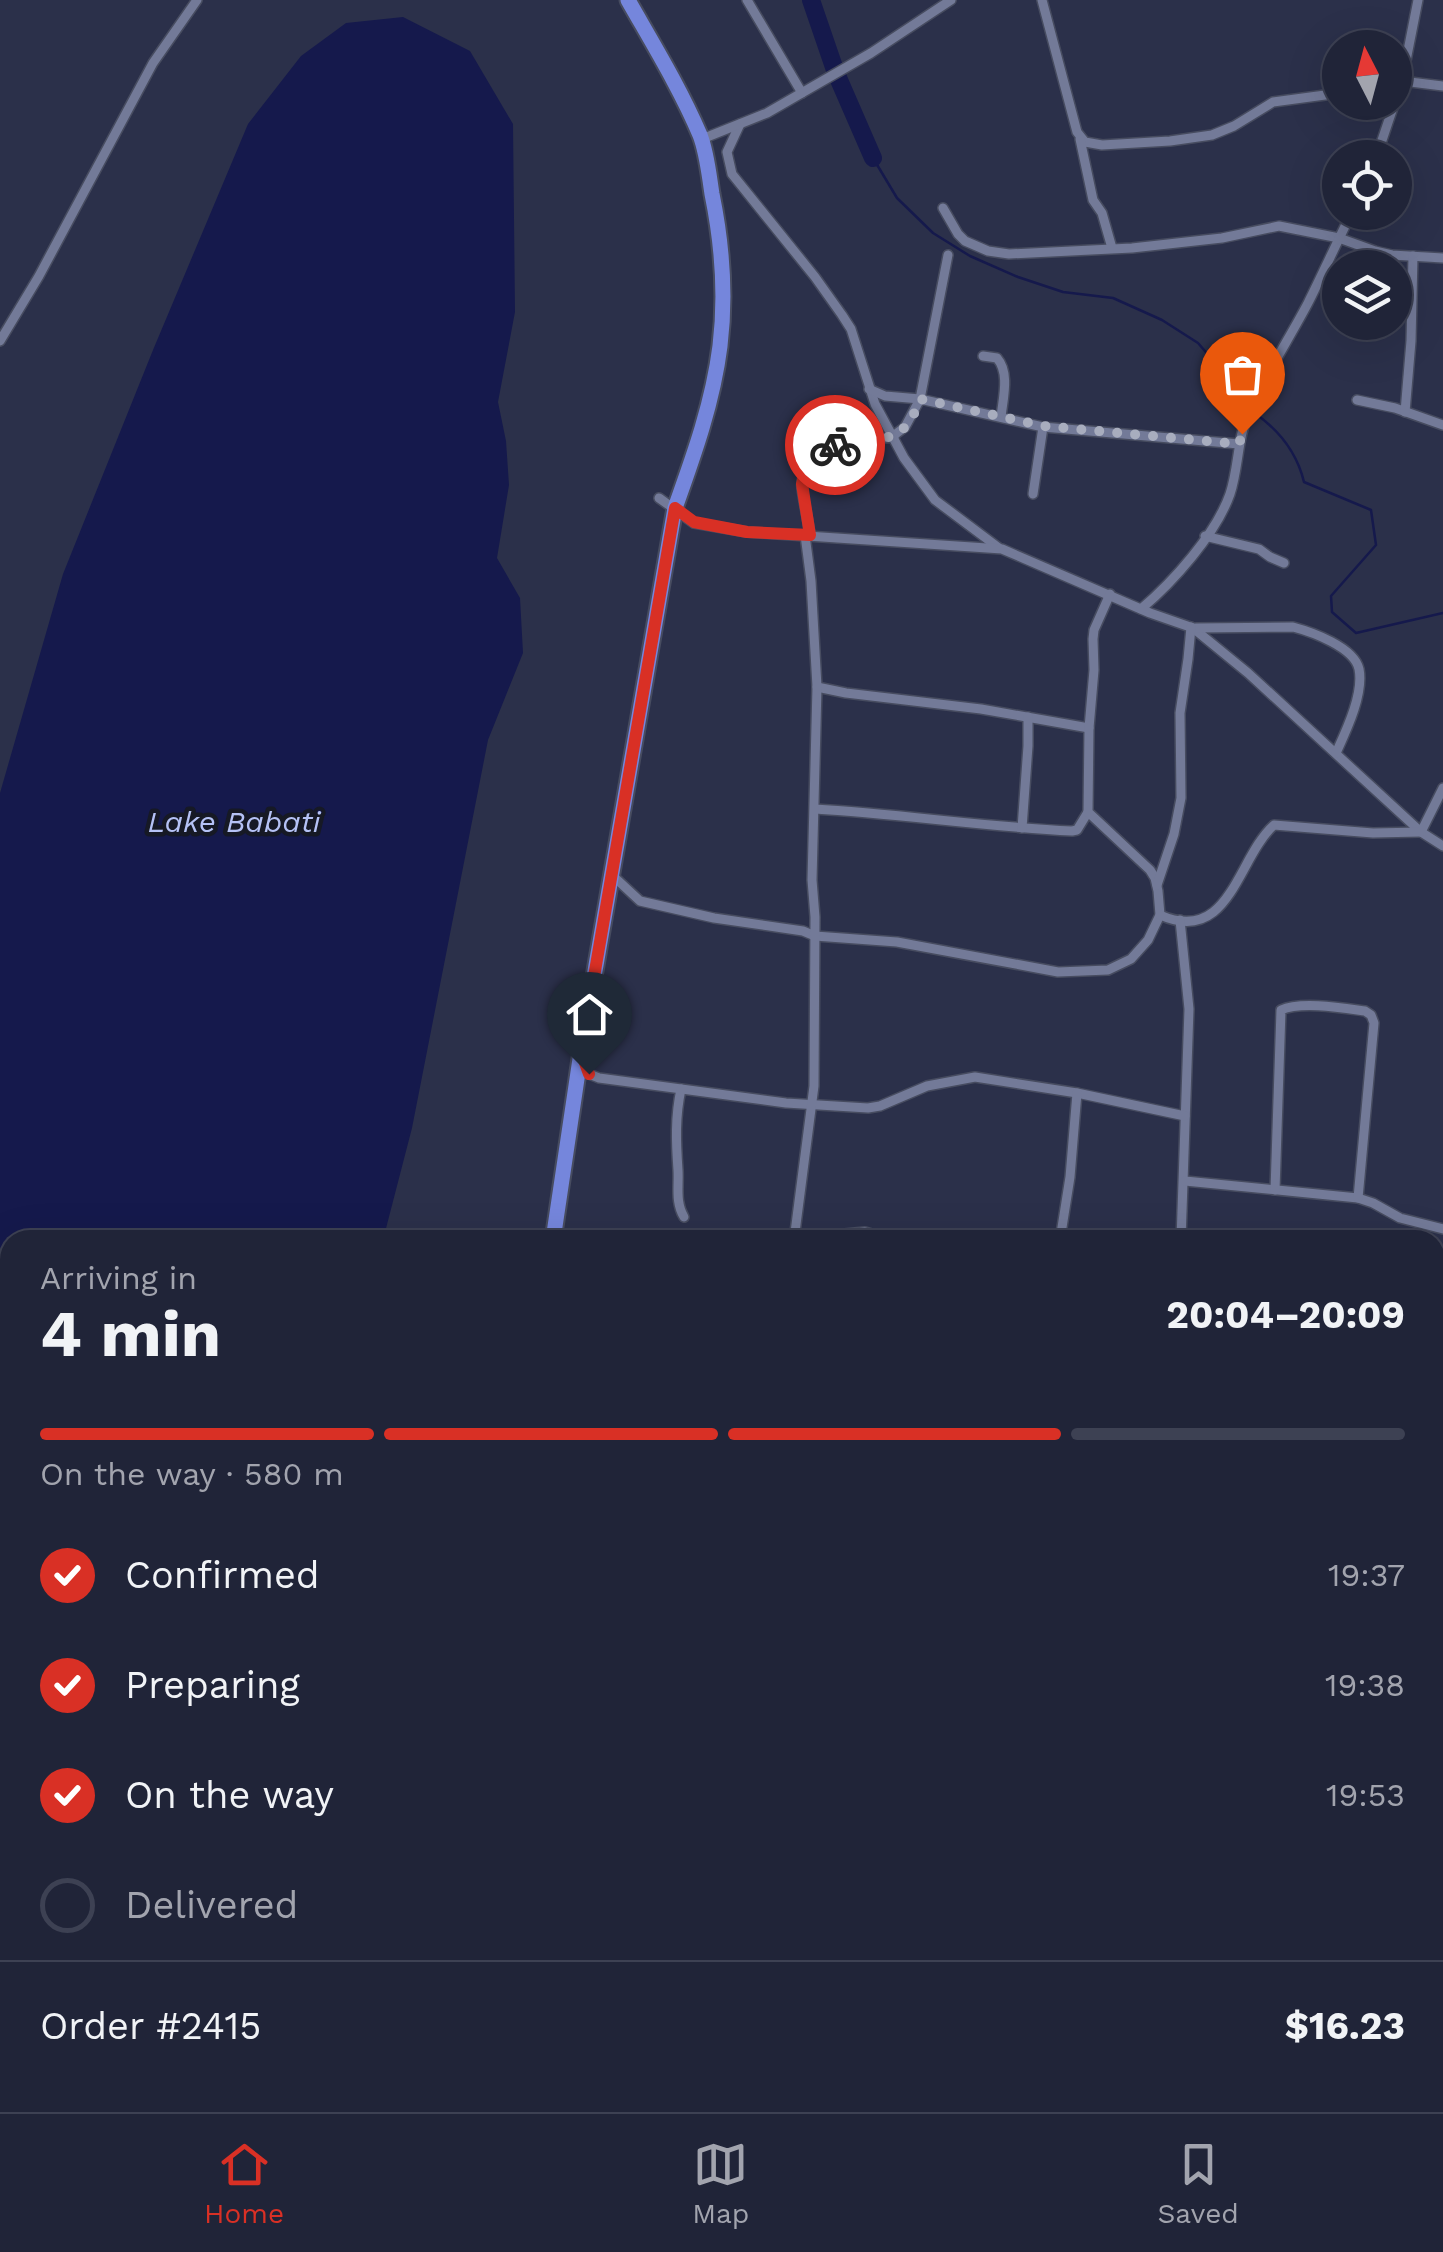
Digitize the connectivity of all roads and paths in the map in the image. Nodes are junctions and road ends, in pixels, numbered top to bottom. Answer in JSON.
{"nodes":[{"id":1,"x":197,"y":0,"type":"edge"},
{"id":2,"x":747,"y":0,"type":"edge"},
{"id":3,"x":951,"y":0,"type":"edge"},
{"id":4,"x":1042,"y":0,"type":"edge"},
{"id":5,"x":1418,"y":0,"type":"edge"},
{"id":6,"x":631,"y":1,"type":"edge"},
{"id":7,"x":1412,"y":30,"type":"edge"},
{"id":8,"x":1412,"y":82,"type":"edge"},
{"id":9,"x":1443,"y":86,"type":"edge"},
{"id":10,"x":802,"y":93,"type":"junction"},
{"id":11,"x":1322,"y":96,"type":"edge"},
{"id":12,"x":740,"y":124,"type":"junction"},
{"id":13,"x":702,"y":138,"type":"junction"},
{"id":14,"x":1080,"y":139,"type":"junction"},
{"id":15,"x":943,"y":208,"type":"dead end"},
{"id":16,"x":1343,"y":230,"type":"edge"},
{"id":17,"x":1339,"y":238,"type":"junction"},
{"id":18,"x":1112,"y":248,"type":"junction"},
{"id":19,"x":948,"y":256,"type":"dead end"},
{"id":20,"x":1413,"y":256,"type":"junction"},
{"id":21,"x":1443,"y":258,"type":"edge"},
{"id":22,"x":0,"y":341,"type":"edge"},
{"id":23,"x":983,"y":356,"type":"dead end"},
{"id":24,"x":870,"y":389,"type":"junction"},
{"id":25,"x":920,"y":399,"type":"junction"},
{"id":26,"x":1358,"y":400,"type":"dead end"},
{"id":27,"x":1406,"y":412,"type":"junction"},
{"id":28,"x":1001,"y":418,"type":"junction"},
{"id":29,"x":1443,"y":425,"type":"edge"},
{"id":30,"x":1044,"y":426,"type":"junction"},
{"id":31,"x":893,"y":437,"type":"junction"},
{"id":32,"x":1239,"y":444,"type":"junction"},
{"id":33,"x":1033,"y":494,"type":"dead end"},
{"id":34,"x":659,"y":498,"type":"dead end"},
{"id":35,"x":675,"y":508,"type":"junction"},
{"id":36,"x":808,"y":535,"type":"junction"},
{"id":37,"x":1205,"y":536,"type":"junction"},
{"id":38,"x":1002,"y":549,"type":"junction"},
{"id":39,"x":1284,"y":563,"type":"dead end"},
{"id":40,"x":1110,"y":594,"type":"junction"},
{"id":41,"x":1141,"y":609,"type":"junction"},
{"id":42,"x":1192,"y":627,"type":"junction"},
{"id":43,"x":816,"y":687,"type":"junction"},
{"id":44,"x":1028,"y":717,"type":"junction"},
{"id":45,"x":1089,"y":728,"type":"junction"},
{"id":46,"x":1336,"y":754,"type":"junction"},
{"id":47,"x":1443,"y":788,"type":"edge"},
{"id":48,"x":815,"y":809,"type":"junction"},
{"id":49,"x":1088,"y":812,"type":"junction"},
{"id":50,"x":1022,"y":828,"type":"junction"},
{"id":51,"x":1422,"y":832,"type":"junction"},
{"id":52,"x":1443,"y":846,"type":"edge"},
{"id":53,"x":612,"y":875,"type":"junction"},
{"id":54,"x":1157,"y":885,"type":"junction"},
{"id":55,"x":1160,"y":914,"type":"junction"},
{"id":56,"x":1180,"y":920,"type":"junction"},
{"id":57,"x":815,"y":936,"type":"junction"},
{"id":58,"x":581,"y":1052,"type":"junction"},
{"id":59,"x":681,"y":1089,"type":"junction"},
{"id":60,"x":1077,"y":1093,"type":"junction"},
{"id":61,"x":812,"y":1105,"type":"junction"},
{"id":62,"x":1185,"y":1116,"type":"junction"},
{"id":63,"x":1185,"y":1181,"type":"junction"},
{"id":64,"x":1275,"y":1190,"type":"junction"},
{"id":65,"x":1358,"y":1198,"type":"junction"},
{"id":66,"x":684,"y":1217,"type":"dead end"},
{"id":67,"x":1443,"y":1229,"type":"edge"},
{"id":68,"x":554,"y":1230,"type":"edge"},
{"id":69,"x":795,"y":1230,"type":"edge"},
{"id":70,"x":1062,"y":1230,"type":"edge"},
{"id":71,"x":1183,"y":1230,"type":"edge"}],
"edges":[{"from":1,"to":22,"type":"street"},
{"from":2,"to":10,"type":"street"},
{"from":3,"to":10,"type":"street"},
{"from":4,"to":14,"type":"street"},
{"from":5,"to":7,"type":"street"},
{"from":6,"to":13,"type":"highway"},
{"from":8,"to":9,"type":"street"},
{"from":10,"to":12,"type":"street"},
{"from":11,"to":14,"type":"street"},
{"from":12,"to":13,"type":"street"},
{"from":12,"to":24,"type":"street"},
{"from":13,"to":35,"type":"highway"},
{"from":14,"to":18,"type":"street"},
{"from":15,"to":18,"type":"street"},
{"from":16,"to":17,"type":"street"},
{"from":17,"to":18,"type":"street"},
{"from":17,"to":20,"type":"street"},
{"from":17,"to":32,"type":"street"},
{"from":19,"to":25,"type":"street"},
{"from":20,"to":21,"type":"street"},
{"from":20,"to":27,"type":"street"},
{"from":23,"to":28,"type":"street"},
{"from":24,"to":25,"type":"street"},
{"from":24,"to":31,"type":"street"},
{"from":25,"to":28,"type":"street"},
{"from":25,"to":31,"type":"street"},
{"from":26,"to":27,"type":"street"},
{"from":27,"to":29,"type":"street"},
{"from":28,"to":30,"type":"street"},
{"from":30,"to":32,"type":"street"},
{"from":30,"to":33,"type":"street"},
{"from":31,"to":36,"type":"street"},
{"from":31,"to":38,"type":"street"},
{"from":32,"to":37,"type":"street"},
{"from":34,"to":35,"type":"street"},
{"from":35,"to":36,"type":"street"},
{"from":35,"to":53,"type":"highway"},
{"from":36,"to":38,"type":"street"},
{"from":36,"to":43,"type":"street"},
{"from":37,"to":39,"type":"street"},
{"from":37,"to":41,"type":"street"},
{"from":38,"to":40,"type":"street"},
{"from":40,"to":41,"type":"street"},
{"from":40,"to":45,"type":"street"},
{"from":41,"to":42,"type":"street"},
{"from":42,"to":46,"type":"street"},
{"from":42,"to":46,"type":"street"},
{"from":42,"to":54,"type":"street"},
{"from":43,"to":44,"type":"street"},
{"from":43,"to":48,"type":"street"},
{"from":44,"to":45,"type":"street"},
{"from":44,"to":50,"type":"street"},
{"from":45,"to":49,"type":"street"},
{"from":46,"to":51,"type":"street"},
{"from":47,"to":51,"type":"street"},
{"from":48,"to":50,"type":"street"},
{"from":48,"to":57,"type":"street"},
{"from":49,"to":50,"type":"street"},
{"from":49,"to":54,"type":"street"},
{"from":51,"to":52,"type":"street"},
{"from":51,"to":56,"type":"street"},
{"from":53,"to":57,"type":"street"},
{"from":53,"to":58,"type":"highway"},
{"from":54,"to":55,"type":"street"},
{"from":55,"to":56,"type":"street"},
{"from":55,"to":57,"type":"street"},
{"from":56,"to":62,"type":"street"},
{"from":57,"to":61,"type":"street"},
{"from":58,"to":59,"type":"street"},
{"from":58,"to":68,"type":"highway"},
{"from":59,"to":61,"type":"street"},
{"from":59,"to":66,"type":"street"},
{"from":60,"to":61,"type":"street"},
{"from":60,"to":62,"type":"street"},
{"from":60,"to":70,"type":"street"},
{"from":61,"to":69,"type":"street"},
{"from":62,"to":63,"type":"street"},
{"from":63,"to":64,"type":"street"},
{"from":63,"to":71,"type":"street"},
{"from":64,"to":65,"type":"street"},
{"from":64,"to":65,"type":"street"},
{"from":65,"to":67,"type":"street"}]}
